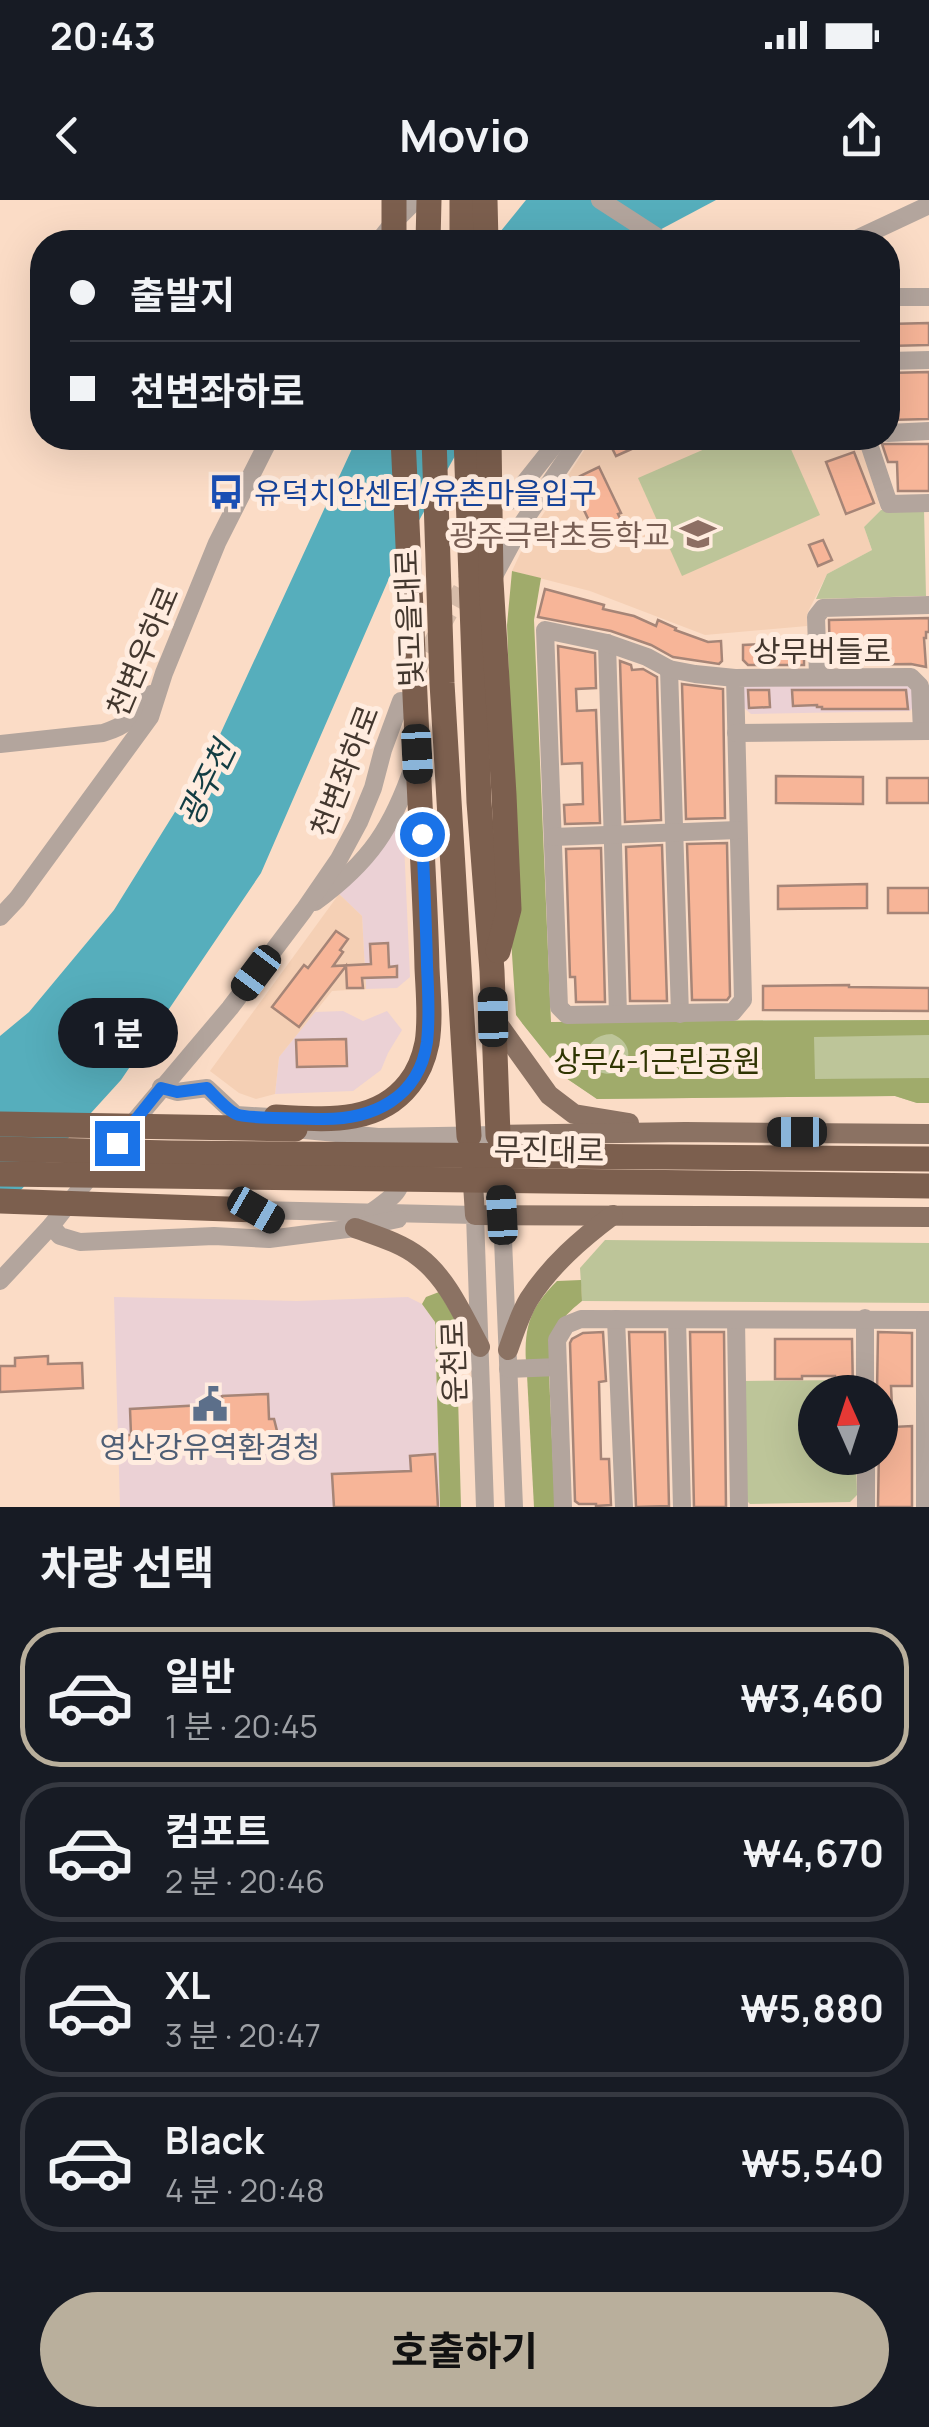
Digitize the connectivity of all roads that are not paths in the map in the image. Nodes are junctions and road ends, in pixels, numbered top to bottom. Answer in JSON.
{"nodes":[{"id":1,"x":416,"y":200,"type":"edge"},
{"id":2,"x":429,"y":200,"type":"edge"},
{"id":3,"x":462,"y":200,"type":"edge"},
{"id":4,"x":486,"y":200,"type":"edge"},
{"id":5,"x":600,"y":200,"type":"edge"},
{"id":6,"x":929,"y":205,"type":"edge"},
{"id":7,"x":390,"y":227,"type":"edge"},
{"id":8,"x":428,"y":230,"type":"edge"},
{"id":9,"x":462,"y":230,"type":"edge"},
{"id":10,"x":486,"y":230,"type":"edge"},
{"id":11,"x":646,"y":230,"type":"edge"},
{"id":12,"x":876,"y":230,"type":"edge"},
{"id":13,"x":900,"y":296,"type":"edge"},
{"id":14,"x":929,"y":297,"type":"edge"},
{"id":15,"x":900,"y":360,"type":"edge"},
{"id":16,"x":929,"y":360,"type":"edge"},
{"id":17,"x":900,"y":432,"type":"edge"},
{"id":18,"x":929,"y":432,"type":"edge"},
{"id":19,"x":264,"y":450,"type":"edge"},
{"id":20,"x":404,"y":450,"type":"edge"},
{"id":21,"x":434,"y":450,"type":"edge"},
{"id":22,"x":466,"y":450,"type":"edge"},
{"id":23,"x":489,"y":450,"type":"edge"},
{"id":24,"x":550,"y":450,"type":"edge"},
{"id":25,"x":572,"y":450,"type":"edge"},
{"id":26,"x":871,"y":450,"type":"edge"},
{"id":27,"x":510,"y":501,"type":"dead end"},
{"id":28,"x":929,"y":503,"type":"edge"},
{"id":29,"x":491,"y":581,"type":"junction"},
{"id":30,"x":929,"y":606,"type":"edge"},
{"id":31,"x":607,"y":643,"type":"junction"},
{"id":32,"x":668,"y":669,"type":"junction"},
{"id":33,"x":164,"y":672,"type":"junction"},
{"id":34,"x":818,"y":676,"type":"junction"},
{"id":35,"x":734,"y":678,"type":"junction"},
{"id":36,"x":409,"y":706,"type":"junction"},
{"id":37,"x":925,"y":731,"type":"edge"},
{"id":38,"x":736,"y":733,"type":"junction"},
{"id":39,"x":0,"y":744,"type":"edge"},
{"id":40,"x":417,"y":754,"type":"junction"},
{"id":41,"x":738,"y":830,"type":"junction"},
{"id":42,"x":674,"y":832,"type":"junction"},
{"id":43,"x":613,"y":834,"type":"junction"},
{"id":44,"x":450,"y":836,"type":"junction"},
{"id":45,"x":553,"y":837,"type":"junction"},
{"id":46,"x":304,"y":910,"type":"junction"},
{"id":47,"x":0,"y":917,"type":"edge"},
{"id":48,"x":492,"y":971,"type":"junction"},
{"id":49,"x":618,"y":1014,"type":"junction"},
{"id":50,"x":680,"y":1014,"type":"junction"},
{"id":51,"x":493,"y":1017,"type":"junction"},
{"id":52,"x":161,"y":1088,"type":"junction"},
{"id":53,"x":282,"y":1123,"type":"junction"},
{"id":54,"x":0,"y":1124,"type":"edge"},
{"id":55,"x":612,"y":1132,"type":"junction"},
{"id":56,"x":685,"y":1132,"type":"junction"},
{"id":57,"x":929,"y":1134,"type":"edge"},
{"id":58,"x":498,"y":1135,"type":"junction"},
{"id":59,"x":469,"y":1136,"type":"junction"},
{"id":60,"x":378,"y":1137,"type":"junction"},
{"id":61,"x":0,"y":1150,"type":"edge"},
{"id":62,"x":169,"y":1153,"type":"junction"},
{"id":63,"x":929,"y":1159,"type":"edge"},
{"id":64,"x":0,"y":1174,"type":"edge"},
{"id":65,"x":929,"y":1186,"type":"edge"},
{"id":66,"x":0,"y":1201,"type":"edge"},
{"id":67,"x":256,"y":1210,"type":"junction"},
{"id":68,"x":373,"y":1211,"type":"junction"},
{"id":69,"x":423,"y":1214,"type":"junction"},
{"id":70,"x":475,"y":1215,"type":"junction"},
{"id":71,"x":502,"y":1215,"type":"junction"},
{"id":72,"x":613,"y":1215,"type":"junction"},
{"id":73,"x":929,"y":1217,"type":"edge"},
{"id":74,"x":51,"y":1226,"type":"junction"},
{"id":75,"x":355,"y":1228,"type":"junction"},
{"id":76,"x":0,"y":1281,"type":"edge"},
{"id":77,"x":865,"y":1318,"type":"junction"},
{"id":78,"x":616,"y":1319,"type":"junction"},
{"id":79,"x":678,"y":1320,"type":"junction"},
{"id":80,"x":736,"y":1320,"type":"junction"},
{"id":81,"x":927,"y":1320,"type":"edge"},
{"id":82,"x":480,"y":1347,"type":"junction"},
{"id":83,"x":508,"y":1360,"type":"junction"},
{"id":84,"x":558,"y":1368,"type":"junction"},
{"id":85,"x":865,"y":1375,"type":"edge"},
{"id":86,"x":866,"y":1475,"type":"edge"},
{"id":87,"x":486,"y":1507,"type":"edge"},
{"id":88,"x":514,"y":1507,"type":"edge"},
{"id":89,"x":563,"y":1507,"type":"edge"},
{"id":90,"x":624,"y":1507,"type":"edge"},
{"id":91,"x":682,"y":1507,"type":"edge"},
{"id":92,"x":739,"y":1507,"type":"edge"},
{"id":93,"x":866,"y":1507,"type":"edge"},
{"id":94,"x":925,"y":1507,"type":"edge"}],
"edges":[{"from":1,"to":7,"type":"street"},
{"from":2,"to":8,"type":"highway"},
{"from":3,"to":9,"type":"highway"},
{"from":4,"to":10,"type":"highway"},
{"from":5,"to":11,"type":"street"},
{"from":6,"to":12,"type":"street"},
{"from":13,"to":14,"type":"street"},
{"from":15,"to":16,"type":"street"},
{"from":17,"to":18,"type":"street"},
{"from":19,"to":33,"type":"street","name":"천변우하로"},
{"from":20,"to":36,"type":"highway"},
{"from":21,"to":44,"type":"highway","name":"빛고을대로"},
{"from":22,"to":48,"type":"highway"},
{"from":23,"to":29,"type":"highway"},
{"from":24,"to":27,"type":"street"},
{"from":25,"to":29,"type":"street"},
{"from":26,"to":28,"type":"street"},
{"from":29,"to":48,"type":"highway"},
{"from":30,"to":34,"type":"street"},
{"from":31,"to":32,"type":"street","name":"상무버들로"},
{"from":31,"to":43,"type":"street"},
{"from":31,"to":45,"type":"street","name":"상무버들로"},
{"from":32,"to":35,"type":"street","name":"상무버들로"},
{"from":32,"to":42,"type":"street"},
{"from":33,"to":39,"type":"street"},
{"from":33,"to":47,"type":"street","name":"천변우하로"},
{"from":34,"to":35,"type":"street","name":"상무버들로"},
{"from":34,"to":37,"type":"street","name":"상무버들로"},
{"from":35,"to":38,"type":"street"},
{"from":36,"to":40,"type":"highway"},
{"from":36,"to":46,"type":"street","name":"천변좌하로"},
{"from":37,"to":38,"type":"street","name":"상무버들로"},
{"from":38,"to":41,"type":"street"},
{"from":40,"to":46,"type":"street","name":"천변좌하로"},
{"from":40,"to":53,"type":"highway"},
{"from":41,"to":42,"type":"street"},
{"from":41,"to":50,"type":"street"},
{"from":42,"to":43,"type":"street"},
{"from":42,"to":50,"type":"street"},
{"from":43,"to":45,"type":"street"},
{"from":43,"to":49,"type":"street"},
{"from":44,"to":53,"type":"highway"},
{"from":44,"to":59,"type":"highway","name":"빛고을대로"},
{"from":45,"to":49,"type":"street"},
{"from":46,"to":52,"type":"street","name":"천변좌하로"},
{"from":48,"to":51,"type":"highway"},
{"from":49,"to":50,"type":"street"},
{"from":51,"to":56,"type":"main road"},
{"from":51,"to":58,"type":"highway"},
{"from":52,"to":53,"type":"street"},
{"from":52,"to":74,"type":"street","name":"천변좌하로"},
{"from":53,"to":60,"type":"street"},
{"from":53,"to":62,"type":"highway"},
{"from":54,"to":62,"type":"highway"},
{"from":55,"to":56,"type":"main road","name":"무진대로"},
{"from":55,"to":58,"type":"main road","name":"무진대로"},
{"from":55,"to":72,"type":"main road"},
{"from":56,"to":57,"type":"main road","name":"무진대로"},
{"from":58,"to":59,"type":"street"},
{"from":58,"to":71,"type":"main road"},
{"from":59,"to":60,"type":"street"},
{"from":59,"to":70,"type":"main road","name":"빛고을대로"},
{"from":60,"to":68,"type":"street"},
{"from":61,"to":62,"type":"highway"},
{"from":62,"to":63,"type":"highway","name":"무진대로"},
{"from":62,"to":64,"type":"highway"},
{"from":62,"to":65,"type":"highway","name":"무진대로"},
{"from":66,"to":67,"type":"highway"},
{"from":67,"to":68,"type":"street"},
{"from":67,"to":75,"type":"street"},
{"from":68,"to":69,"type":"street"},
{"from":69,"to":70,"type":"street"},
{"from":69,"to":75,"type":"street"},
{"from":70,"to":71,"type":"main road"},
{"from":70,"to":82,"type":"street","name":"운천로"},
{"from":71,"to":72,"type":"main road"},
{"from":71,"to":83,"type":"street","name":"운천로"},
{"from":72,"to":73,"type":"main road"},
{"from":72,"to":83,"type":"main road"},
{"from":74,"to":75,"type":"street"},
{"from":74,"to":76,"type":"street","name":"천변좌하로"},
{"from":75,"to":82,"type":"main road"},
{"from":77,"to":80,"type":"street"},
{"from":77,"to":81,"type":"street"},
{"from":77,"to":85,"type":"street"},
{"from":78,"to":79,"type":"street"},
{"from":78,"to":84,"type":"street"},
{"from":78,"to":90,"type":"street"},
{"from":79,"to":80,"type":"street"},
{"from":79,"to":91,"type":"street"},
{"from":80,"to":92,"type":"street"},
{"from":81,"to":94,"type":"street"},
{"from":82,"to":87,"type":"street","name":"운천로"},
{"from":83,"to":84,"type":"street"},
{"from":83,"to":88,"type":"street","name":"운천로"},
{"from":84,"to":89,"type":"street"},
{"from":86,"to":93,"type":"street"}]}
